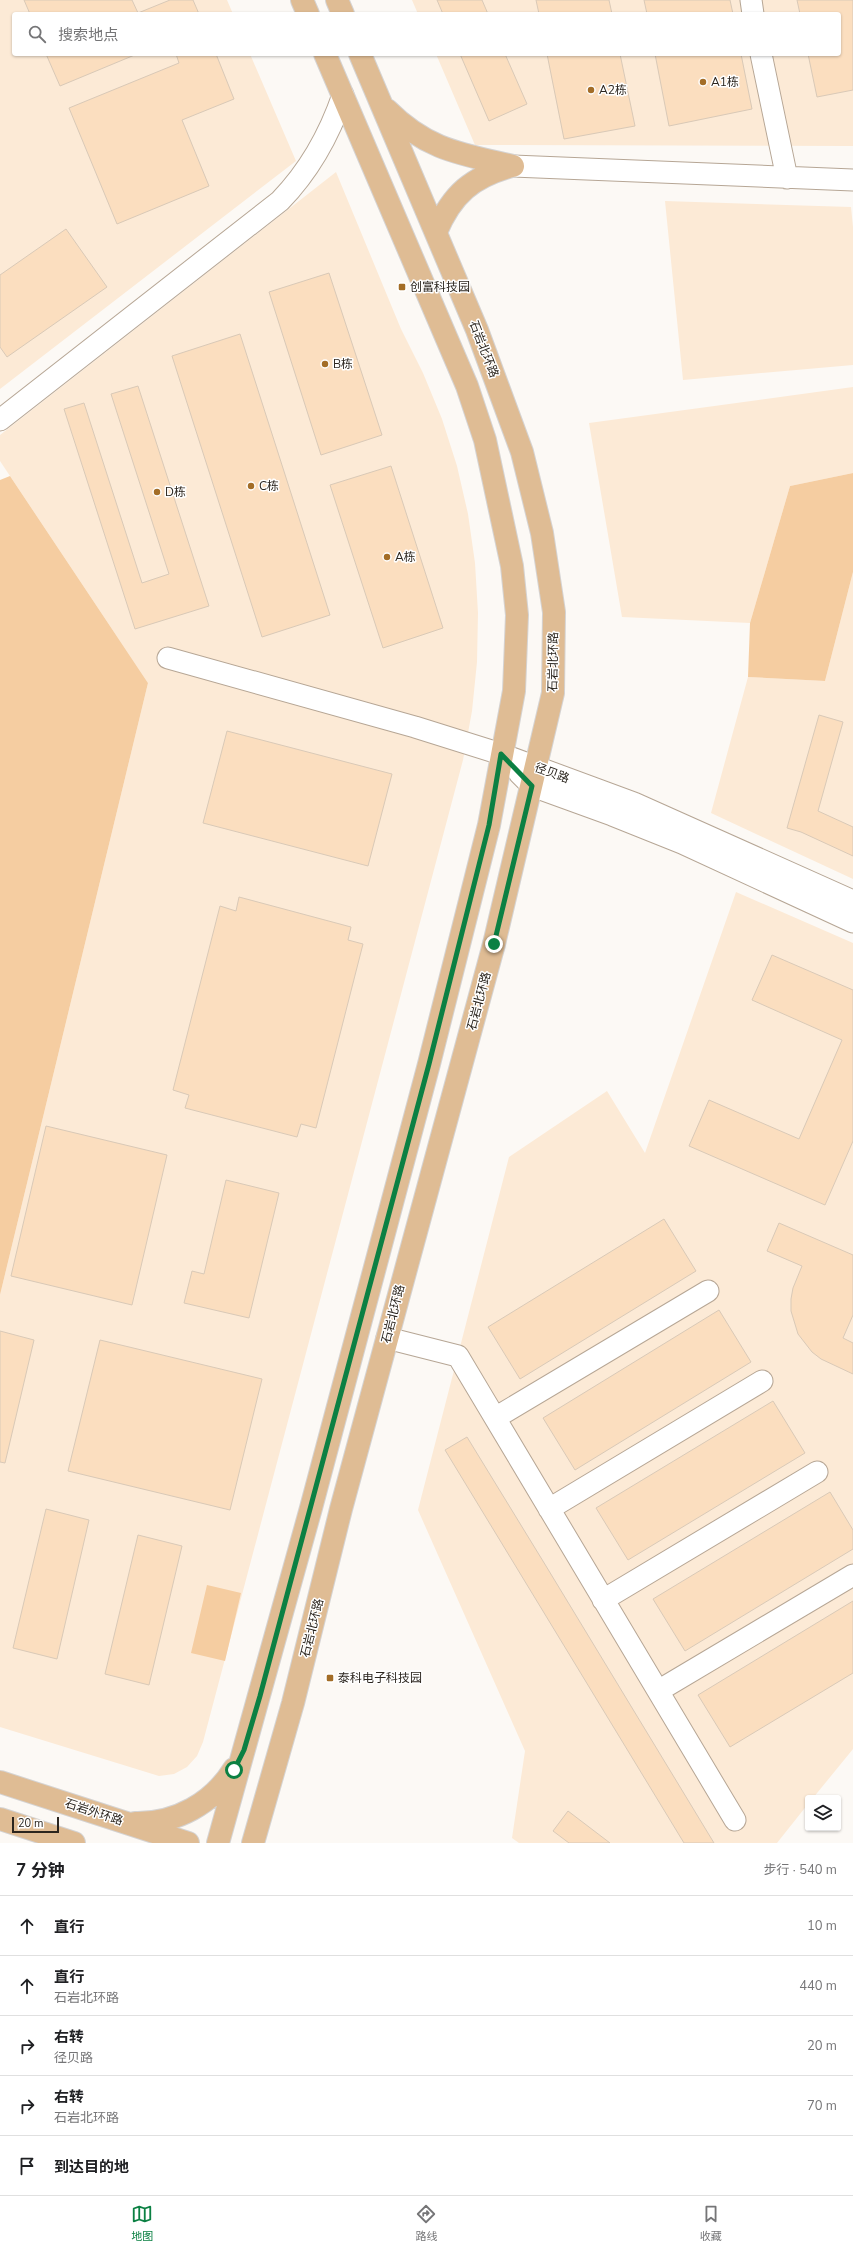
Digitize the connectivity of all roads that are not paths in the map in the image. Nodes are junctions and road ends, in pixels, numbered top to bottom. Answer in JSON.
{"nodes":[{"id":1,"x":302,"y":0,"type":"edge"},
{"id":2,"x":337,"y":0,"type":"edge"},
{"id":3,"x":750,"y":0,"type":"edge"},
{"id":4,"x":307,"y":12,"type":"edge"},
{"id":5,"x":342,"y":12,"type":"edge"},
{"id":6,"x":753,"y":12,"type":"edge"},
{"id":7,"x":326,"y":56,"type":"edge"},
{"id":8,"x":361,"y":56,"type":"edge"},
{"id":9,"x":762,"y":56,"type":"edge"},
{"id":10,"x":343,"y":96,"type":"junction"},
{"id":11,"x":383,"y":105,"type":"junction"},
{"id":12,"x":513,"y":166,"type":"junction"},
{"id":13,"x":787,"y":178,"type":"junction"},
{"id":14,"x":853,"y":180,"type":"edge"},
{"id":15,"x":436,"y":232,"type":"junction"},
{"id":16,"x":0,"y":420,"type":"edge"},
{"id":17,"x":168,"y":658,"type":"dead end"},
{"id":18,"x":501,"y":754,"type":"junction"},
{"id":19,"x":534,"y":777,"type":"junction"},
{"id":20,"x":853,"y":901,"type":"edge"},
{"id":21,"x":853,"y":922,"type":"edge"},
{"id":22,"x":708,"y":1291,"type":"dead end"},
{"id":23,"x":387,"y":1338,"type":"junction"},
{"id":24,"x":762,"y":1381,"type":"dead end"},
{"id":25,"x":495,"y":1418,"type":"junction"},
{"id":26,"x":817,"y":1472,"type":"dead end"},
{"id":27,"x":549,"y":1509,"type":"junction"},
{"id":28,"x":853,"y":1575,"type":"edge"},
{"id":29,"x":603,"y":1600,"type":"junction"},
{"id":30,"x":658,"y":1691,"type":"junction"},
{"id":31,"x":244,"y":1750,"type":"junction"},
{"id":32,"x":0,"y":1782,"type":"edge"},
{"id":33,"x":0,"y":1819,"type":"edge"},
{"id":34,"x":735,"y":1820,"type":"dead end"},
{"id":35,"x":126,"y":1822,"type":"junction"},
{"id":36,"x":74,"y":1843,"type":"edge"},
{"id":37,"x":188,"y":1843,"type":"edge"},
{"id":38,"x":218,"y":1843,"type":"edge"},
{"id":39,"x":253,"y":1843,"type":"edge"}],
"edges":[{"from":1,"to":4,"type":"main road"},
{"from":2,"to":5,"type":"main road"},
{"from":3,"to":6,"type":"street"},
{"from":7,"to":10,"type":"main road"},
{"from":8,"to":11,"type":"main road","name":"石岩北环路"},
{"from":9,"to":13,"type":"street"},
{"from":10,"to":16,"type":"street"},
{"from":10,"to":18,"type":"main road"},
{"from":11,"to":12,"type":"main road"},
{"from":11,"to":15,"type":"main road","name":"石岩北环路"},
{"from":12,"to":13,"type":"street"},
{"from":12,"to":15,"type":"main road"},
{"from":13,"to":14,"type":"street"},
{"from":15,"to":19,"type":"main road","name":"石岩北环路"},
{"from":17,"to":18,"type":"street"},
{"from":18,"to":19,"type":"street","name":"径贝路"},
{"from":18,"to":31,"type":"main road"},
{"from":19,"to":20,"type":"street","name":"径贝路"},
{"from":19,"to":21,"type":"street","name":"径贝路"},
{"from":19,"to":23,"type":"main road","name":"石岩北环路"},
{"from":22,"to":25,"type":"street"},
{"from":23,"to":25,"type":"street"},
{"from":23,"to":39,"type":"main road","name":"石岩北环路"},
{"from":24,"to":27,"type":"street"},
{"from":25,"to":27,"type":"street"},
{"from":26,"to":29,"type":"street"},
{"from":27,"to":29,"type":"street"},
{"from":28,"to":30,"type":"street"},
{"from":29,"to":30,"type":"street"},
{"from":30,"to":34,"type":"street"},
{"from":31,"to":35,"type":"main road"},
{"from":31,"to":38,"type":"main road"},
{"from":32,"to":35,"type":"main road","name":"石岩外环路"},
{"from":33,"to":36,"type":"main road"},
{"from":35,"to":37,"type":"main road","name":"石岩外环路"}]}
